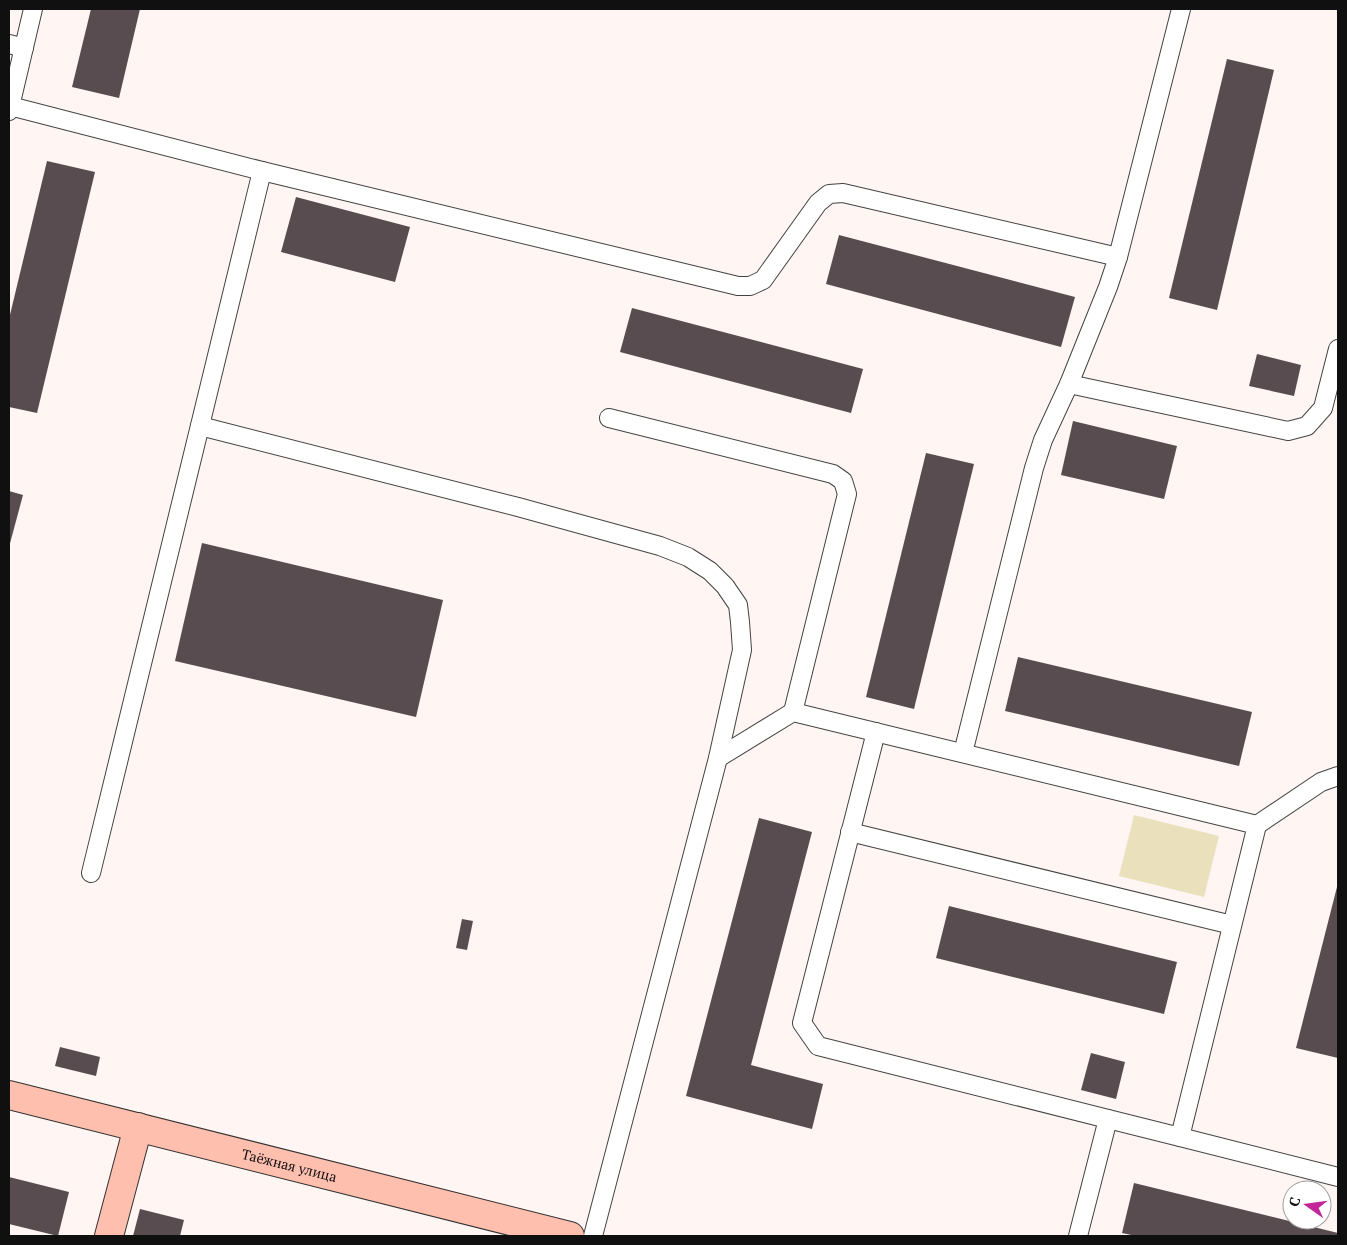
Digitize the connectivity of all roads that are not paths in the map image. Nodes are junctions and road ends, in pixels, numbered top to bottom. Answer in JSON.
{"nodes":[{"id":1,"x":33,"y":9,"type":"edge"},
{"id":2,"x":1181,"y":9,"type":"edge"},
{"id":3,"x":16,"y":46,"type":"edge"},
{"id":4,"x":9,"y":108,"type":"edge"},
{"id":5,"x":262,"y":171,"type":"junction"},
{"id":6,"x":1118,"y":257,"type":"junction"},
{"id":7,"x":1338,"y":350,"type":"edge"},
{"id":8,"x":1069,"y":384,"type":"junction"},
{"id":9,"x":610,"y":418,"type":"dead end"},
{"id":10,"x":200,"y":426,"type":"junction"},
{"id":11,"x":793,"y":712,"type":"junction"},
{"id":12,"x":876,"y":732,"type":"junction"},
{"id":13,"x":963,"y":753,"type":"junction"},
{"id":14,"x":718,"y":758,"type":"junction"},
{"id":15,"x":1338,"y":776,"type":"edge"},
{"id":16,"x":1256,"y":825,"type":"junction"},
{"id":17,"x":850,"y":832,"type":"junction"},
{"id":18,"x":91,"y":873,"type":"dead end"},
{"id":19,"x":1232,"y":924,"type":"junction"},
{"id":20,"x":9,"y":1095,"type":"edge"},
{"id":21,"x":1108,"y":1119,"type":"junction"},
{"id":22,"x":138,"y":1127,"type":"junction"},
{"id":23,"x":1180,"y":1137,"type":"junction"},
{"id":24,"x":1338,"y":1177,"type":"edge"},
{"id":25,"x":109,"y":1236,"type":"edge"},
{"id":26,"x":570,"y":1236,"type":"edge"},
{"id":27,"x":593,"y":1236,"type":"edge"},
{"id":28,"x":1078,"y":1236,"type":"edge"}],
"edges":[{"from":1,"to":3,"type":"lane"},
{"from":2,"to":6,"type":"lane"},
{"from":3,"to":4,"type":"lane"},
{"from":4,"to":5,"type":"lane"},
{"from":5,"to":6,"type":"lane"},
{"from":5,"to":10,"type":"lane"},
{"from":6,"to":8,"type":"lane"},
{"from":7,"to":8,"type":"lane"},
{"from":8,"to":13,"type":"lane"},
{"from":9,"to":11,"type":"lane"},
{"from":10,"to":14,"type":"lane"},
{"from":10,"to":18,"type":"lane"},
{"from":11,"to":12,"type":"lane"},
{"from":11,"to":14,"type":"lane"},
{"from":12,"to":13,"type":"lane"},
{"from":12,"to":17,"type":"lane"},
{"from":13,"to":16,"type":"lane"},
{"from":14,"to":27,"type":"lane"},
{"from":15,"to":16,"type":"lane"},
{"from":16,"to":19,"type":"lane"},
{"from":17,"to":19,"type":"lane"},
{"from":17,"to":21,"type":"lane"},
{"from":19,"to":23,"type":"lane"},
{"from":20,"to":22,"type":"street","name":"Таёжная улица"},
{"from":21,"to":23,"type":"lane"},
{"from":21,"to":28,"type":"lane"},
{"from":22,"to":25,"type":"street"},
{"from":22,"to":26,"type":"street","name":"Таёжная улица"},
{"from":23,"to":24,"type":"lane"}]}
